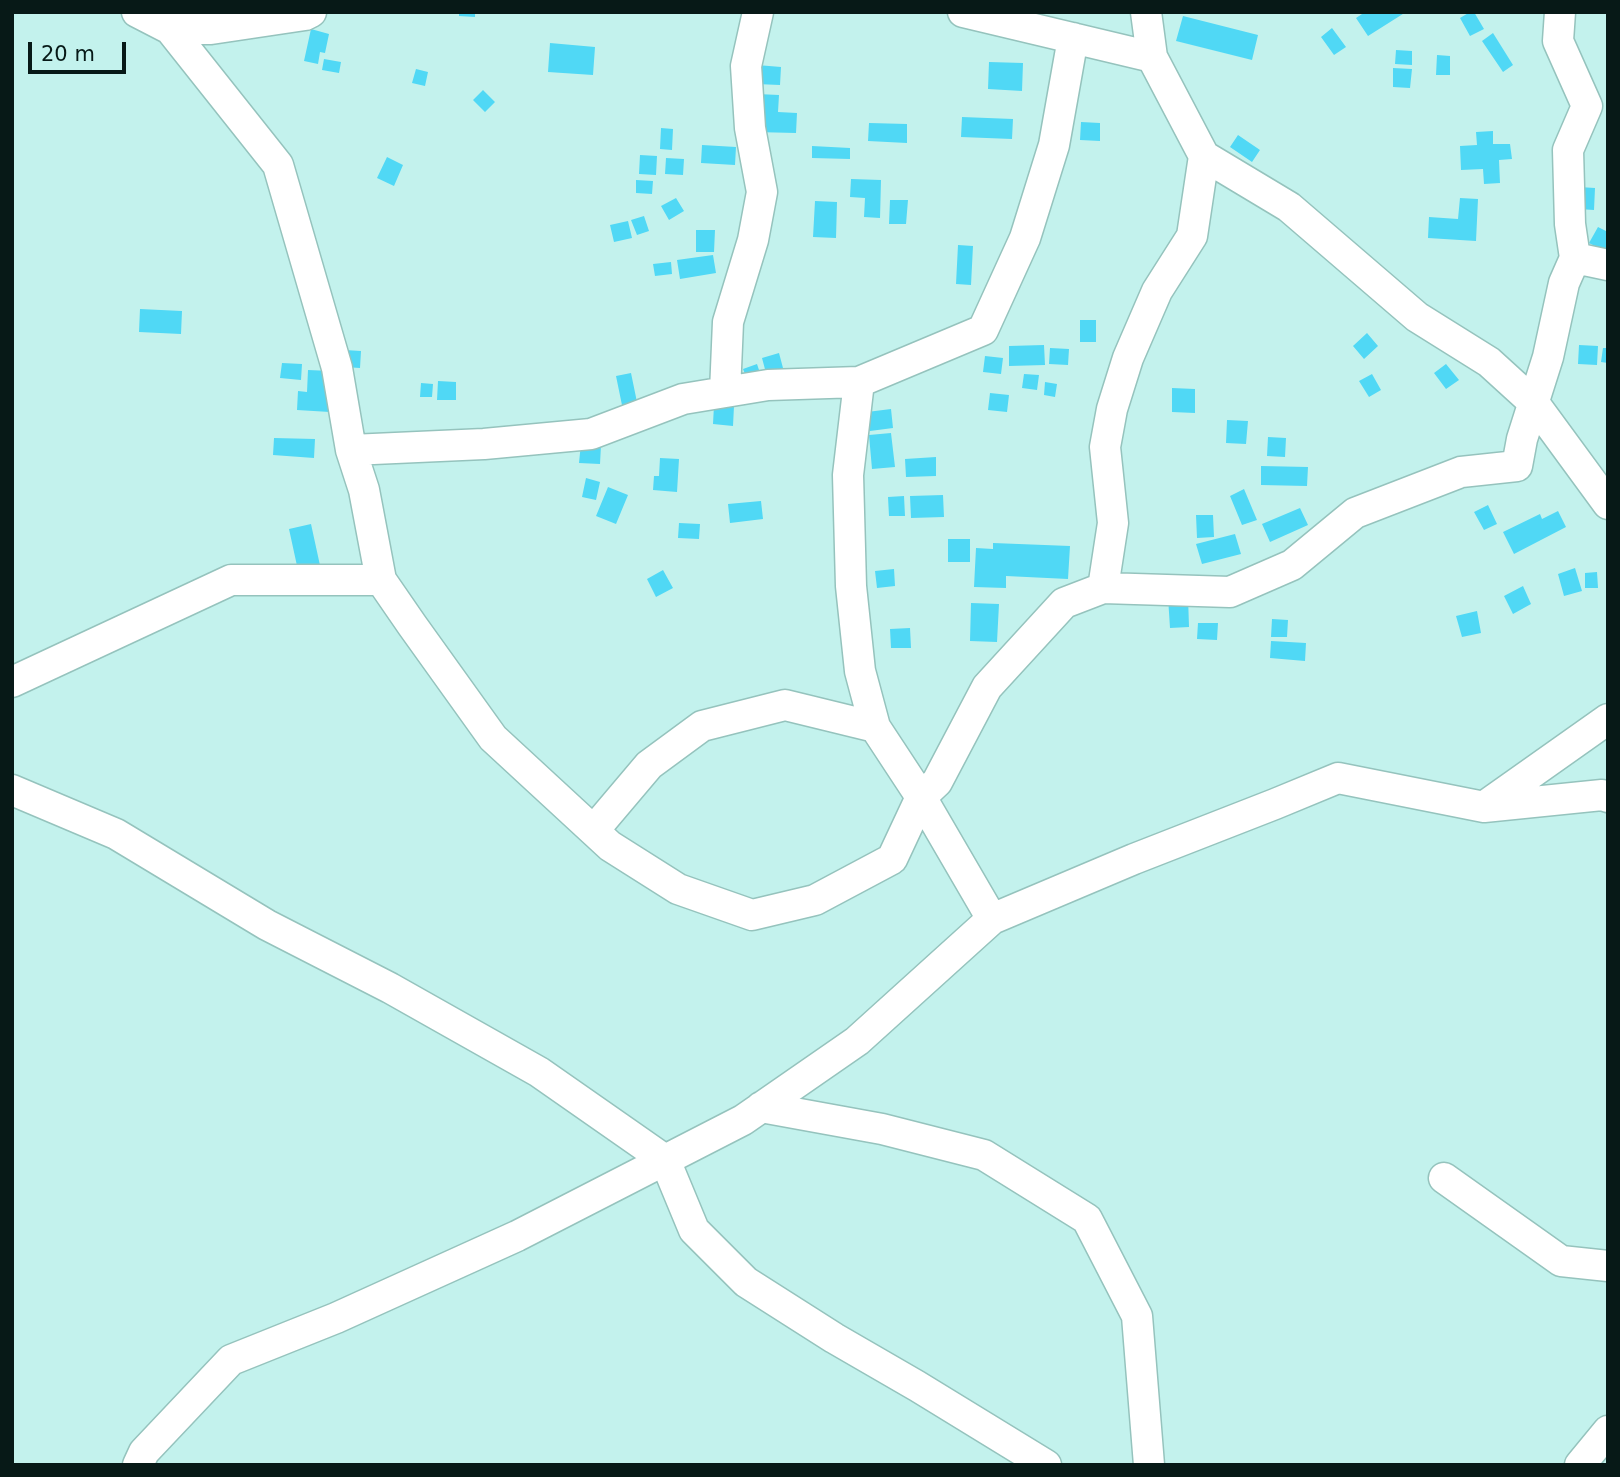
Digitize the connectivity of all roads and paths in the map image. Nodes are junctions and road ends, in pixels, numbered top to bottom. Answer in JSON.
{"nodes":[{"id":1,"x":137,"y":12,"type":"edge"},
{"id":2,"x":311,"y":12,"type":"edge"},
{"id":3,"x":758,"y":12,"type":"edge"},
{"id":4,"x":963,"y":12,"type":"edge"},
{"id":5,"x":1146,"y":12,"type":"edge"},
{"id":6,"x":1560,"y":12,"type":"edge"},
{"id":7,"x":170,"y":29,"type":"junction"},
{"id":8,"x":1073,"y":38,"type":"junction"},
{"id":9,"x":1152,"y":57,"type":"junction"},
{"id":10,"x":1204,"y":156,"type":"junction"},
{"id":11,"x":1575,"y":258,"type":"junction"},
{"id":12,"x":1608,"y":265,"type":"edge"},
{"id":13,"x":859,"y":382,"type":"junction"},
{"id":14,"x":725,"y":392,"type":"junction"},
{"id":15,"x":1534,"y":402,"type":"junction"},
{"id":16,"x":351,"y":450,"type":"junction"},
{"id":17,"x":1608,"y":504,"type":"edge"},
{"id":18,"x":381,"y":580,"type":"junction"},
{"id":19,"x":1103,"y":589,"type":"junction"},
{"id":20,"x":12,"y":682,"type":"edge"},
{"id":21,"x":1608,"y":719,"type":"edge"},
{"id":22,"x":875,"y":727,"type":"junction"},
{"id":23,"x":12,"y":790,"type":"edge"},
{"id":24,"x":921,"y":797,"type":"junction"},
{"id":25,"x":1608,"y":797,"type":"edge"},
{"id":26,"x":1484,"y":807,"type":"junction"},
{"id":27,"x":594,"y":830,"type":"junction"},
{"id":28,"x":992,"y":919,"type":"junction"},
{"id":29,"x":761,"y":1107,"type":"junction"},
{"id":30,"x":665,"y":1160,"type":"junction"},
{"id":31,"x":1444,"y":1178,"type":"dead end"},
{"id":32,"x":1608,"y":1266,"type":"edge"},
{"id":33,"x":1608,"y":1431,"type":"edge"},
{"id":34,"x":1032,"y":1460,"type":"edge"},
{"id":35,"x":138,"y":1465,"type":"edge"},
{"id":36,"x":1149,"y":1465,"type":"edge"},
{"id":37,"x":1580,"y":1465,"type":"edge"}],
"edges":[{"from":1,"to":7,"type":"street"},
{"from":2,"to":7,"type":"street"},
{"from":3,"to":14,"type":"street"},
{"from":4,"to":8,"type":"street"},
{"from":5,"to":9,"type":"street"},
{"from":6,"to":11,"type":"street"},
{"from":7,"to":16,"type":"street"},
{"from":8,"to":9,"type":"street"},
{"from":8,"to":13,"type":"street"},
{"from":9,"to":10,"type":"street"},
{"from":10,"to":15,"type":"street"},
{"from":10,"to":19,"type":"street"},
{"from":11,"to":12,"type":"street"},
{"from":11,"to":15,"type":"street"},
{"from":13,"to":14,"type":"street"},
{"from":13,"to":22,"type":"street"},
{"from":14,"to":16,"type":"street"},
{"from":15,"to":17,"type":"street"},
{"from":15,"to":19,"type":"street"},
{"from":16,"to":18,"type":"street"},
{"from":18,"to":20,"type":"street"},
{"from":18,"to":27,"type":"street"},
{"from":19,"to":24,"type":"street"},
{"from":21,"to":26,"type":"street"},
{"from":22,"to":24,"type":"street"},
{"from":22,"to":27,"type":"street"},
{"from":23,"to":30,"type":"street"},
{"from":24,"to":27,"type":"street"},
{"from":24,"to":28,"type":"street"},
{"from":25,"to":26,"type":"street"},
{"from":26,"to":28,"type":"street"},
{"from":28,"to":29,"type":"street"},
{"from":29,"to":30,"type":"street"},
{"from":29,"to":36,"type":"street"},
{"from":30,"to":34,"type":"street"},
{"from":30,"to":35,"type":"street"},
{"from":31,"to":32,"type":"street"},
{"from":33,"to":37,"type":"street"}]}
